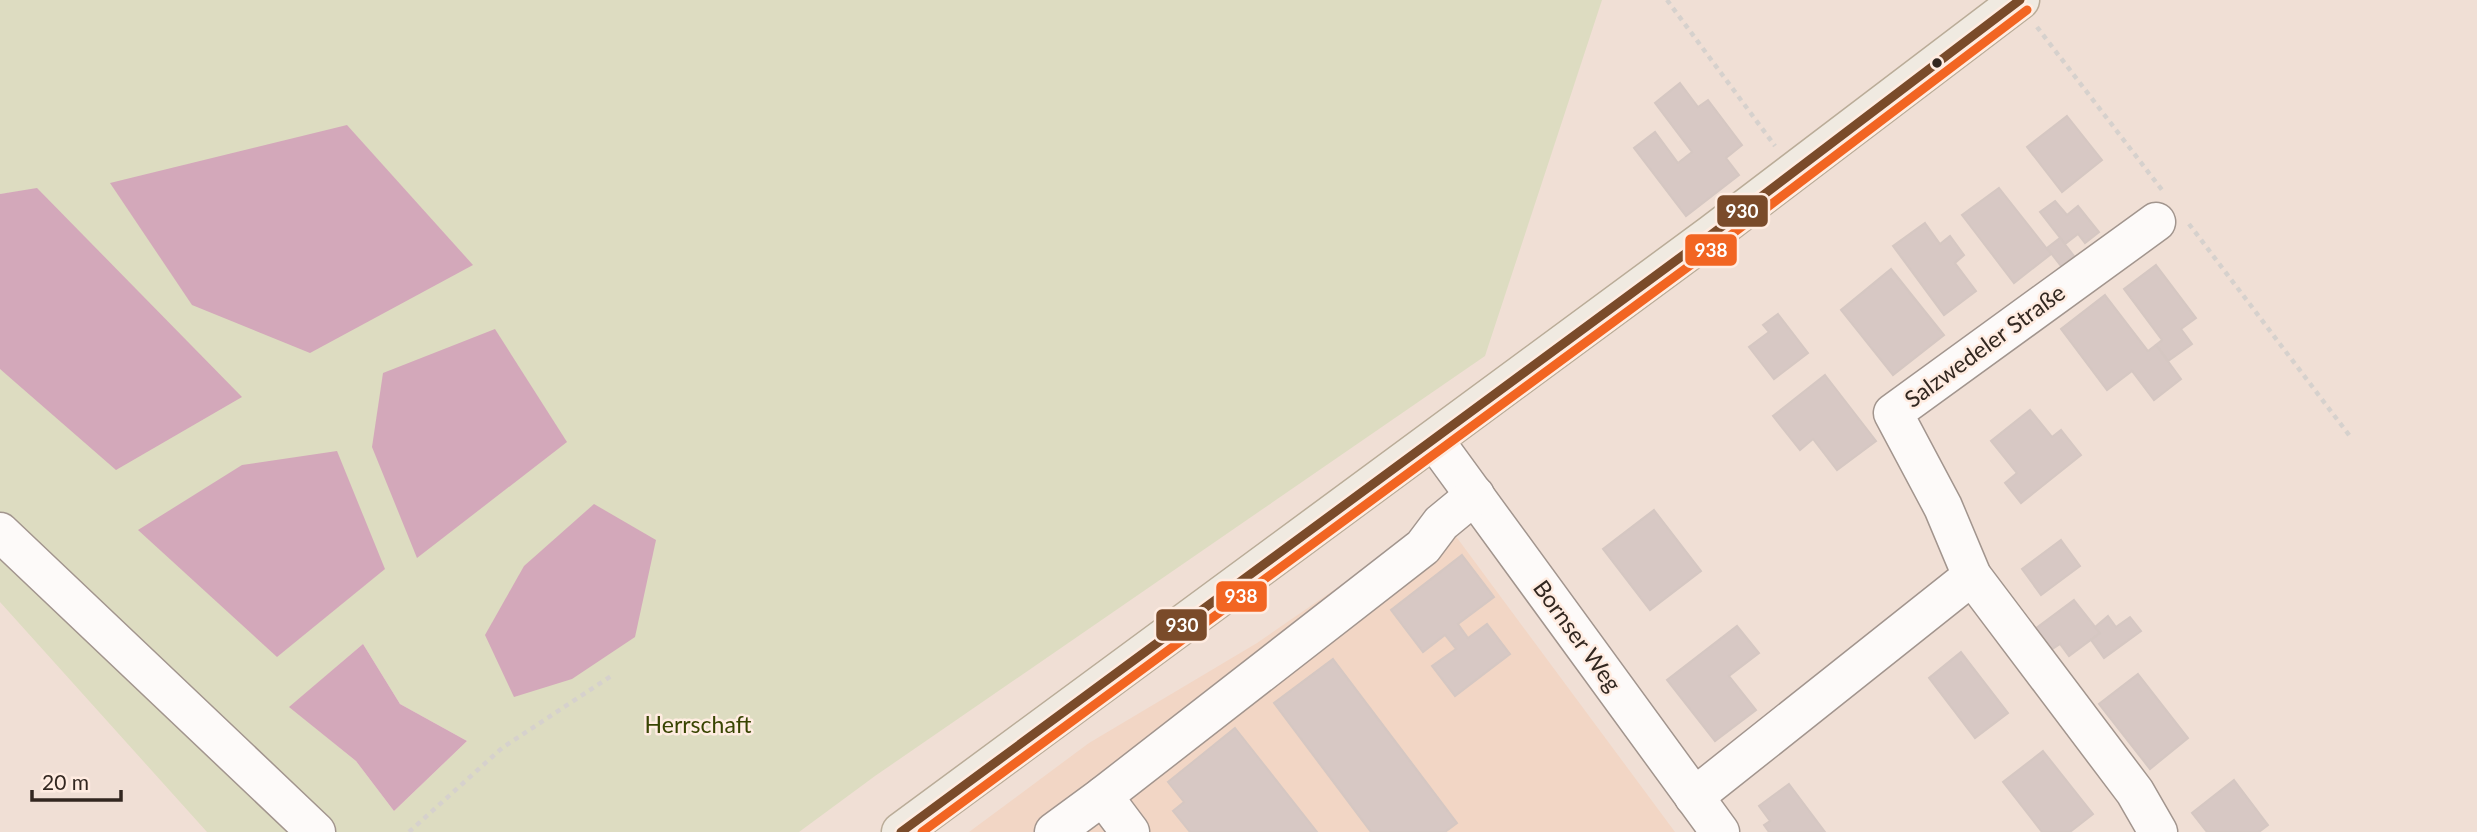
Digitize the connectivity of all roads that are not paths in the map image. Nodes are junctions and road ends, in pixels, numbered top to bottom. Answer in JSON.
{"nodes":[{"id":1,"x":2019,"y":1,"type":"edge"},
{"id":2,"x":2169,"y":212,"type":"road end"},
{"id":3,"x":1434,"y":440,"type":"junction"},
{"id":4,"x":1475,"y":495,"type":"junction"},
{"id":5,"x":0,"y":532,"type":"edge"},
{"id":6,"x":1972,"y":576,"type":"junction"},
{"id":7,"x":1103,"y":796,"type":"junction"},
{"id":8,"x":1695,"y":797,"type":"junction"},
{"id":9,"x":316,"y":832,"type":"edge"},
{"id":10,"x":901,"y":832,"type":"edge"},
{"id":11,"x":1054,"y":832,"type":"edge"},
{"id":12,"x":1130,"y":832,"type":"edge"},
{"id":13,"x":1720,"y":832,"type":"edge"},
{"id":14,"x":2158,"y":832,"type":"edge"}],
"edges":[{"from":1,"to":3,"type":"main road"},
{"from":2,"to":6,"type":"street","name":"Salzwedeler Straße"},
{"from":3,"to":4,"type":"street","name":"Bornser Weg"},
{"from":3,"to":10,"type":"main road"},
{"from":4,"to":7,"type":"street"},
{"from":4,"to":8,"type":"street","name":"Bornser Weg"},
{"from":5,"to":9,"type":"street"},
{"from":6,"to":8,"type":"street"},
{"from":6,"to":14,"type":"street","name":"Salzwedeler Straße"},
{"from":7,"to":11,"type":"street"},
{"from":7,"to":12,"type":"street"},
{"from":8,"to":13,"type":"street","name":"Bornser Weg"}]}
